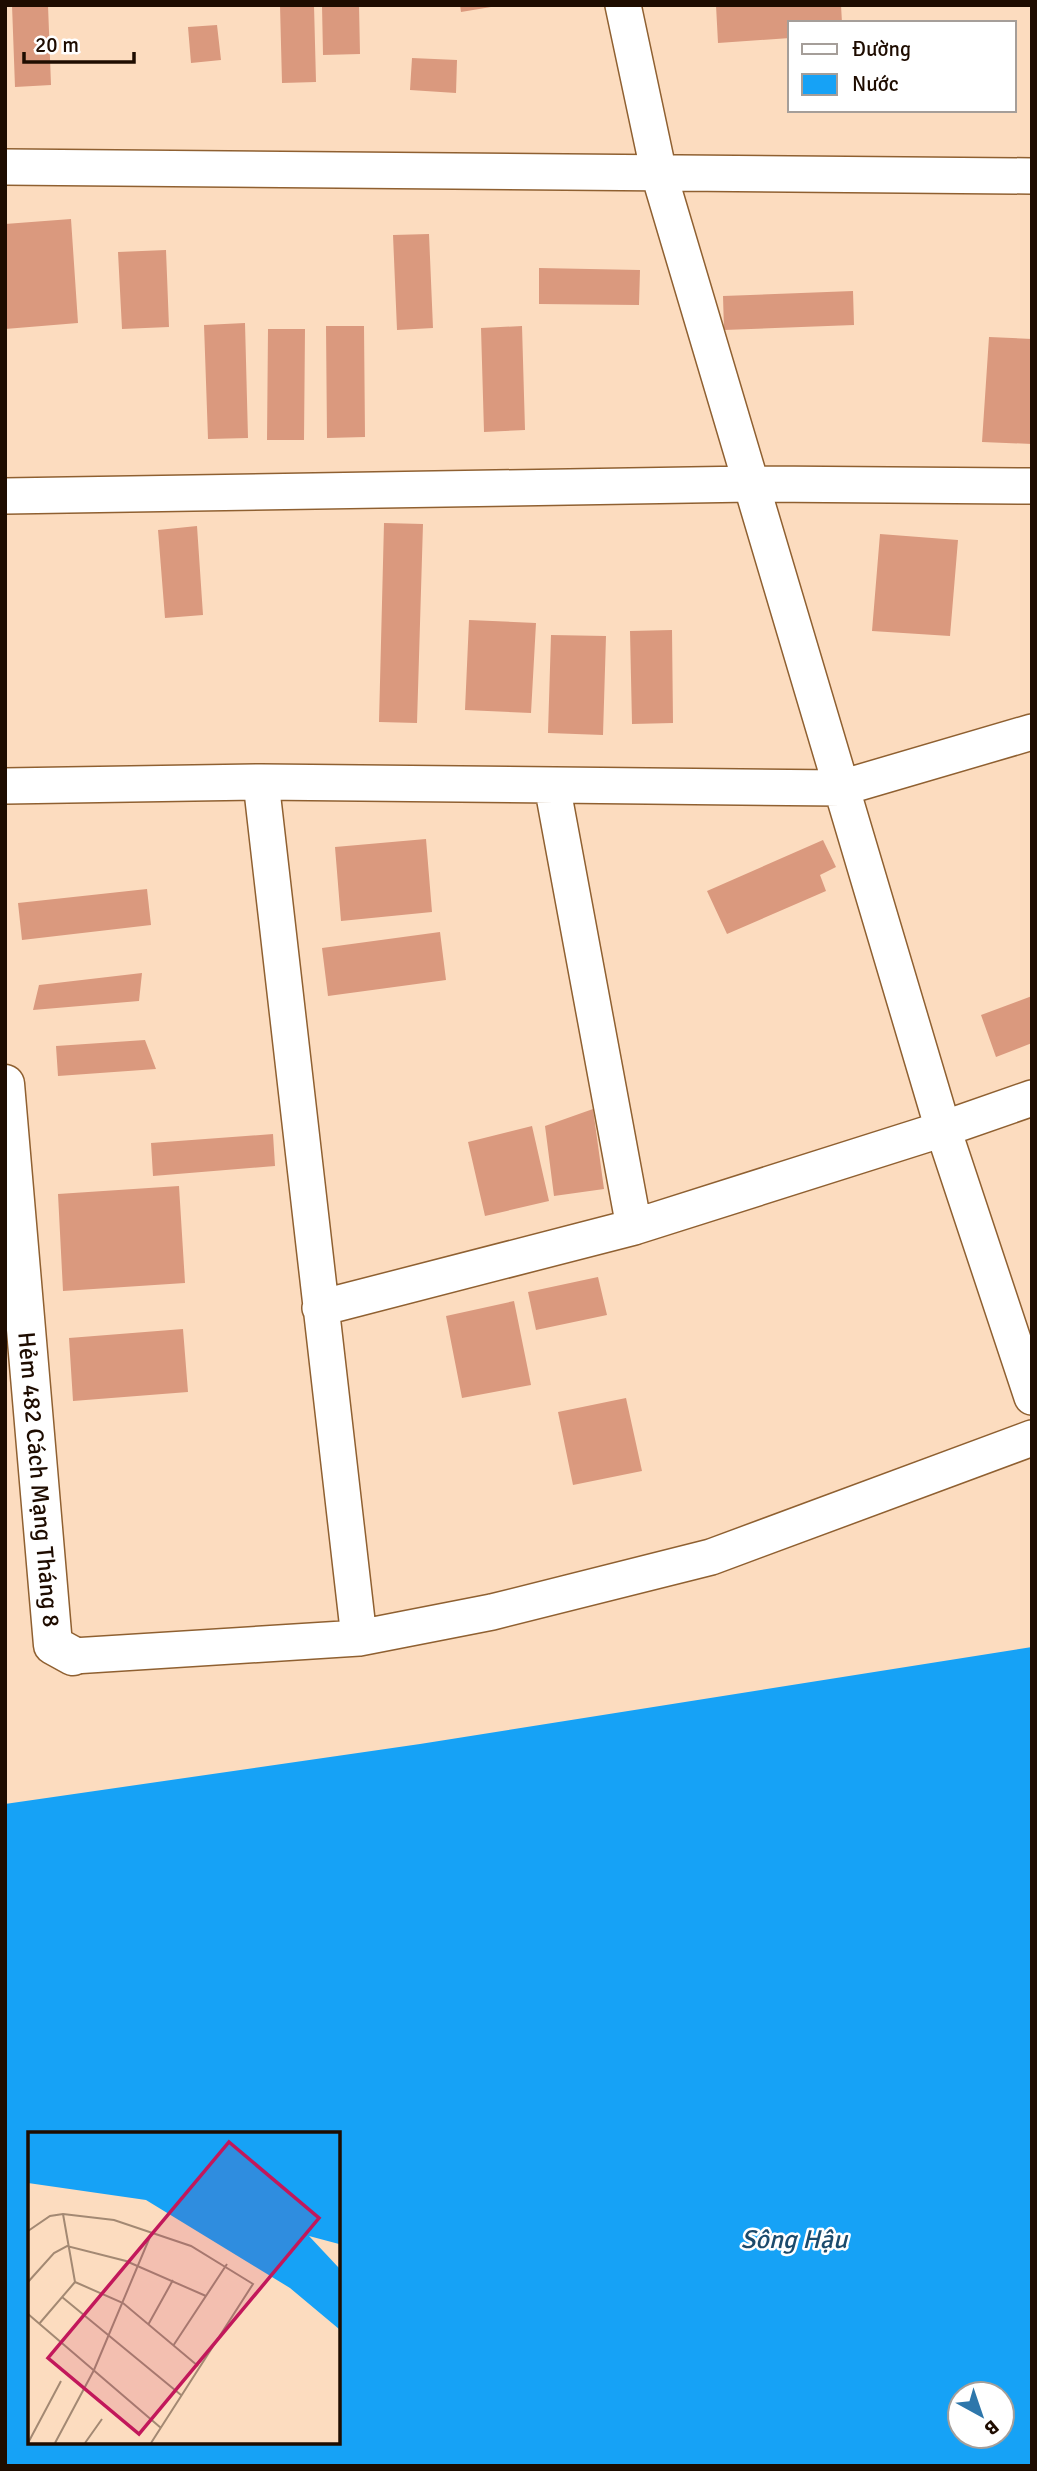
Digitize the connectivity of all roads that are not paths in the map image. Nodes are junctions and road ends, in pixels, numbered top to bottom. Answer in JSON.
{"nodes":[{"id":1,"x":623,"y":5,"type":"edge"},
{"id":2,"x":5,"y":167,"type":"edge"},
{"id":3,"x":659,"y":174,"type":"junction"},
{"id":4,"x":1032,"y":176,"type":"edge"},
{"id":5,"x":751,"y":484,"type":"junction"},
{"id":6,"x":1032,"y":486,"type":"edge"},
{"id":7,"x":5,"y":496,"type":"edge"},
{"id":8,"x":1032,"y":732,"type":"edge"},
{"id":9,"x":261,"y":782,"type":"junction"},
{"id":10,"x":552,"y":785,"type":"junction"},
{"id":11,"x":5,"y":786,"type":"edge"},
{"id":12,"x":841,"y":788,"type":"junction"},
{"id":13,"x":5,"y":1084,"type":"edge"},
{"id":14,"x":1032,"y":1098,"type":"edge"},
{"id":15,"x":943,"y":1129,"type":"junction"},
{"id":16,"x":634,"y":1227,"type":"junction"},
{"id":17,"x":320,"y":1308,"type":"junction"},
{"id":18,"x":1032,"y":1397,"type":"edge"},
{"id":19,"x":1032,"y":1438,"type":"edge"},
{"id":20,"x":359,"y":1638,"type":"junction"},
{"id":21,"x":72,"y":1656,"type":"joint"}],
"edges":[{"from":1,"to":3,"type":"street"},
{"from":2,"to":3,"type":"street"},
{"from":3,"to":4,"type":"street"},
{"from":3,"to":5,"type":"street"},
{"from":5,"to":6,"type":"street"},
{"from":5,"to":7,"type":"street"},
{"from":5,"to":12,"type":"street"},
{"from":8,"to":12,"type":"street"},
{"from":9,"to":10,"type":"street"},
{"from":9,"to":11,"type":"street"},
{"from":9,"to":17,"type":"street"},
{"from":10,"to":12,"type":"street"},
{"from":10,"to":16,"type":"street"},
{"from":12,"to":15,"type":"street"},
{"from":13,"to":21,"type":"street","name":"Hẻm 482 Cách Mạng Tháng 8"},
{"from":14,"to":15,"type":"street"},
{"from":15,"to":16,"type":"street"},
{"from":15,"to":18,"type":"street"},
{"from":16,"to":17,"type":"street"},
{"from":17,"to":20,"type":"street"},
{"from":19,"to":20,"type":"street"},
{"from":20,"to":21,"type":"street"}]}
